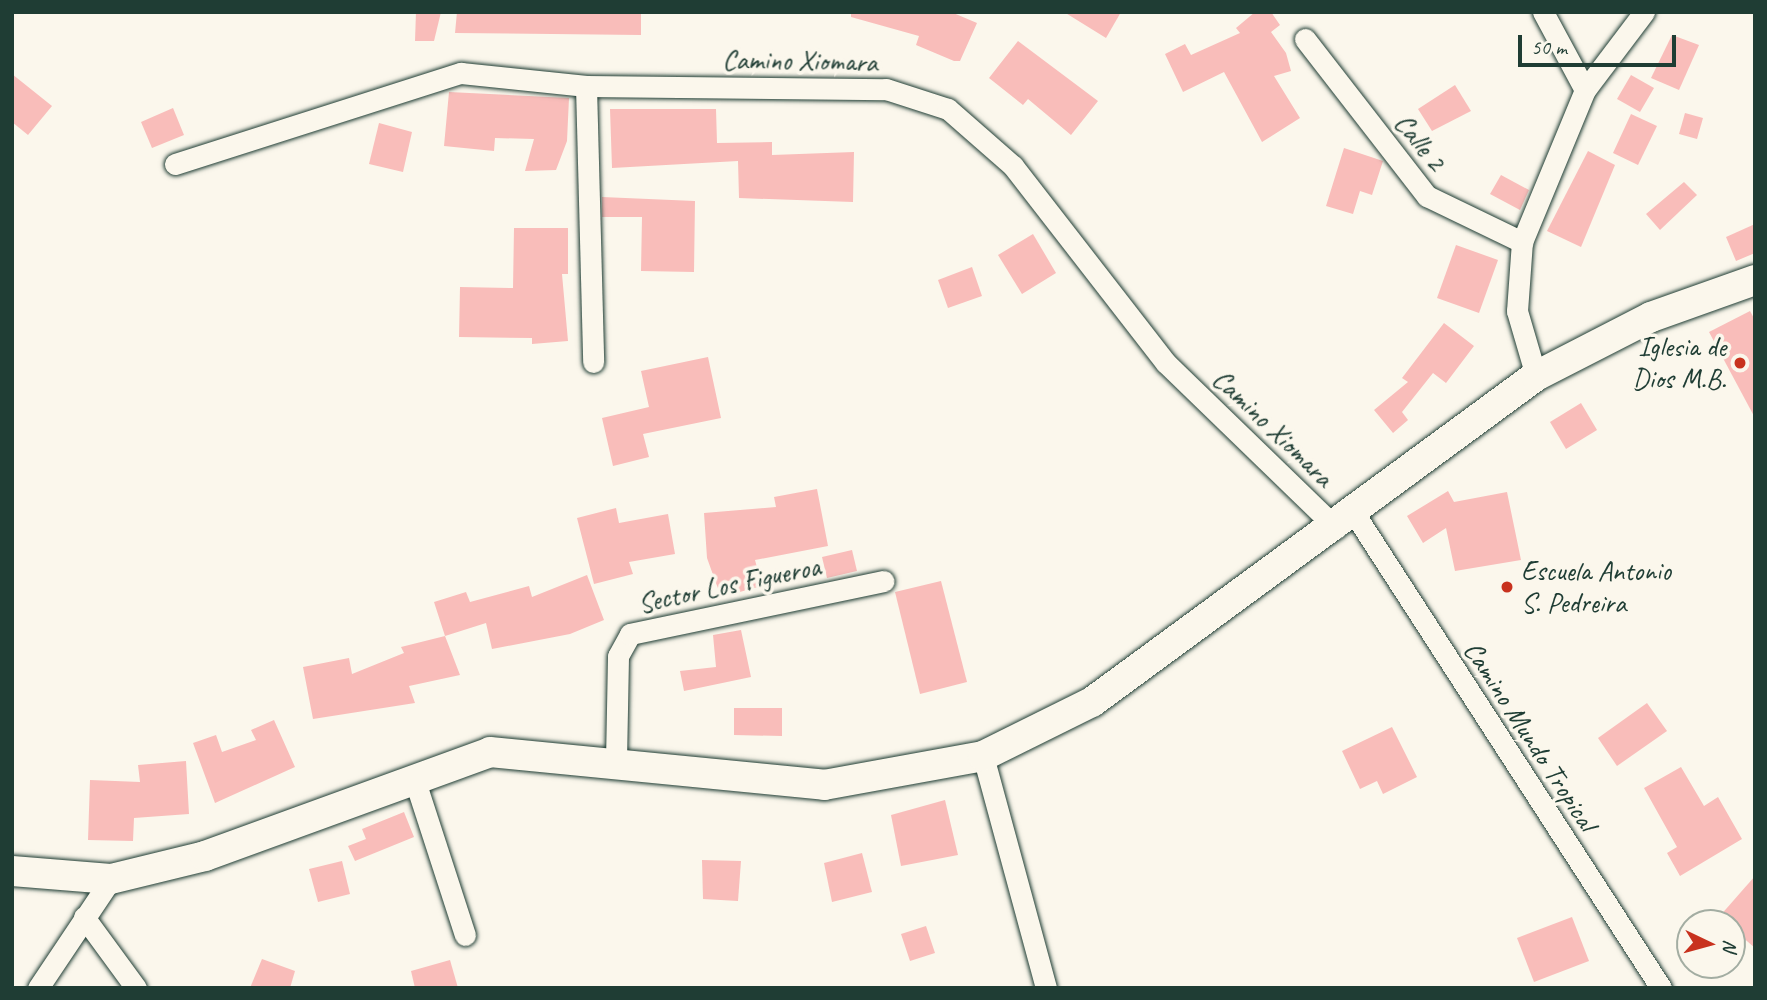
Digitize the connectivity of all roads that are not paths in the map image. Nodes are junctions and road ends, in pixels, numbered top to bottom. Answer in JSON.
{"nodes":[{"id":1,"x":1543,"y":12,"type":"edge"},
{"id":2,"x":1644,"y":12,"type":"edge"},
{"id":3,"x":1305,"y":39,"type":"dead end"},
{"id":4,"x":586,"y":86,"type":"junction"},
{"id":5,"x":1585,"y":90,"type":"junction"},
{"id":6,"x":175,"y":164,"type":"dead end"},
{"id":7,"x":1522,"y":242,"type":"junction"},
{"id":8,"x":1755,"y":280,"type":"edge"},
{"id":9,"x":593,"y":362,"type":"dead end"},
{"id":10,"x":1536,"y":376,"type":"junction"},
{"id":11,"x":1344,"y":521,"type":"junction"},
{"id":12,"x":884,"y":581,"type":"dead end"},
{"id":13,"x":983,"y":757,"type":"junction"},
{"id":14,"x":616,"y":761,"type":"junction"},
{"id":15,"x":414,"y":778,"type":"junction"},
{"id":16,"x":12,"y":872,"type":"edge"},
{"id":17,"x":111,"y":879,"type":"junction"},
{"id":18,"x":84,"y":917,"type":"junction"},
{"id":19,"x":465,"y":934,"type":"dead end"},
{"id":20,"x":38,"y":988,"type":"edge"},
{"id":21,"x":136,"y":988,"type":"edge"},
{"id":22,"x":1046,"y":988,"type":"edge"},
{"id":23,"x":1661,"y":988,"type":"edge"}],
"edges":[{"from":1,"to":5,"type":"street"},
{"from":2,"to":5,"type":"street"},
{"from":3,"to":7,"type":"street","name":"Calle 2"},
{"from":4,"to":6,"type":"street","name":"Camino Xiomara"},
{"from":4,"to":9,"type":"street"},
{"from":4,"to":11,"type":"street","name":"Camino Xiomara"},
{"from":5,"to":7,"type":"street"},
{"from":7,"to":10,"type":"street"},
{"from":8,"to":10,"type":"street"},
{"from":10,"to":11,"type":"street"},
{"from":11,"to":13,"type":"street"},
{"from":11,"to":23,"type":"street","name":"Camino Mundo Tropical"},
{"from":12,"to":14,"type":"street","name":"Sector Los Figueroa"},
{"from":13,"to":14,"type":"street"},
{"from":13,"to":22,"type":"street"},
{"from":14,"to":15,"type":"street"},
{"from":15,"to":17,"type":"street"},
{"from":15,"to":19,"type":"street"},
{"from":16,"to":17,"type":"street"},
{"from":17,"to":18,"type":"street"},
{"from":18,"to":20,"type":"street"},
{"from":18,"to":21,"type":"street"}]}
